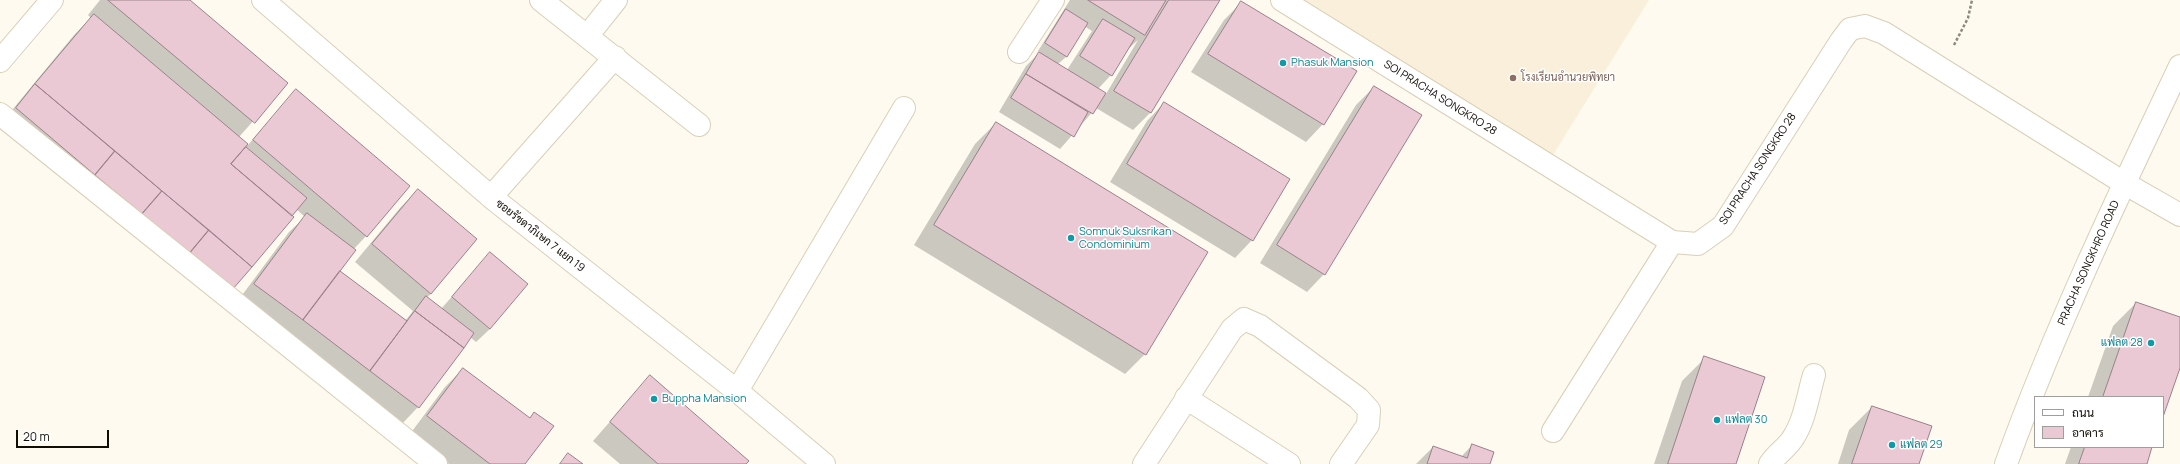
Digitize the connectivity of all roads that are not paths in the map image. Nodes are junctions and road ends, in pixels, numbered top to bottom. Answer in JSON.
{"nodes":[{"id":1,"x":52,"y":0,"type":"edge"},
{"id":2,"x":263,"y":0,"type":"edge"},
{"id":3,"x":541,"y":0,"type":"edge"},
{"id":4,"x":616,"y":0,"type":"edge"},
{"id":5,"x":1053,"y":0,"type":"edge"},
{"id":6,"x":1282,"y":0,"type":"edge"},
{"id":7,"x":588,"y":35,"type":"junction"},
{"id":8,"x":7,"y":38,"type":"edge"},
{"id":9,"x":1019,"y":52,"type":"dead end"},
{"id":10,"x":615,"y":57,"type":"junction"},
{"id":11,"x":0,"y":61,"type":"edge"},
{"id":12,"x":2180,"y":66,"type":"edge"},
{"id":13,"x":904,"y":108,"type":"dead end"},
{"id":14,"x":0,"y":114,"type":"edge"},
{"id":15,"x":699,"y":125,"type":"dead end"},
{"id":16,"x":2124,"y":183,"type":"junction"},
{"id":17,"x":490,"y":197,"type":"junction"},
{"id":18,"x":2180,"y":215,"type":"edge"},
{"id":19,"x":1672,"y":242,"type":"junction"},
{"id":20,"x":1814,"y":375,"type":"dead end"},
{"id":21,"x":737,"y":391,"type":"junction"},
{"id":22,"x":1186,"y":398,"type":"junction"},
{"id":23,"x":1553,"y":431,"type":"dead end"},
{"id":24,"x":436,"y":464,"type":"edge"},
{"id":25,"x":824,"y":464,"type":"edge"},
{"id":26,"x":1144,"y":464,"type":"edge"},
{"id":27,"x":1289,"y":464,"type":"edge"},
{"id":28,"x":1341,"y":464,"type":"edge"},
{"id":29,"x":1770,"y":464,"type":"edge"},
{"id":30,"x":2006,"y":464,"type":"edge"}],
"edges":[{"from":1,"to":8,"type":"street"},
{"from":2,"to":17,"type":"street","name":"ซอยรัชดาภิเษก 7 แยก 19"},
{"from":3,"to":7,"type":"street"},
{"from":4,"to":7,"type":"street"},
{"from":5,"to":9,"type":"street"},
{"from":6,"to":19,"type":"street","name":"SOI PRACHA SONGKRO 28"},
{"from":7,"to":10,"type":"street"},
{"from":8,"to":11,"type":"street"},
{"from":10,"to":15,"type":"street"},
{"from":10,"to":17,"type":"street"},
{"from":12,"to":16,"type":"street","name":"PRACHA SONGKHRO ROAD"},
{"from":13,"to":21,"type":"street"},
{"from":14,"to":24,"type":"street"},
{"from":16,"to":18,"type":"street","name":"SOI PRACHA SONGKRO 28"},
{"from":16,"to":19,"type":"street","name":"SOI PRACHA SONGKRO 28"},
{"from":16,"to":30,"type":"street","name":"PRACHA SONGKHRO ROAD"},
{"from":17,"to":21,"type":"street","name":"ซอยรัชดาภิเษก 7 แยก 19"},
{"from":19,"to":23,"type":"street"},
{"from":20,"to":29,"type":"street"},
{"from":21,"to":25,"type":"street","name":"ซอยรัชดาภิเษก 7 แยก 19"},
{"from":22,"to":26,"type":"street"},
{"from":22,"to":27,"type":"street"},
{"from":22,"to":28,"type":"street"}]}
